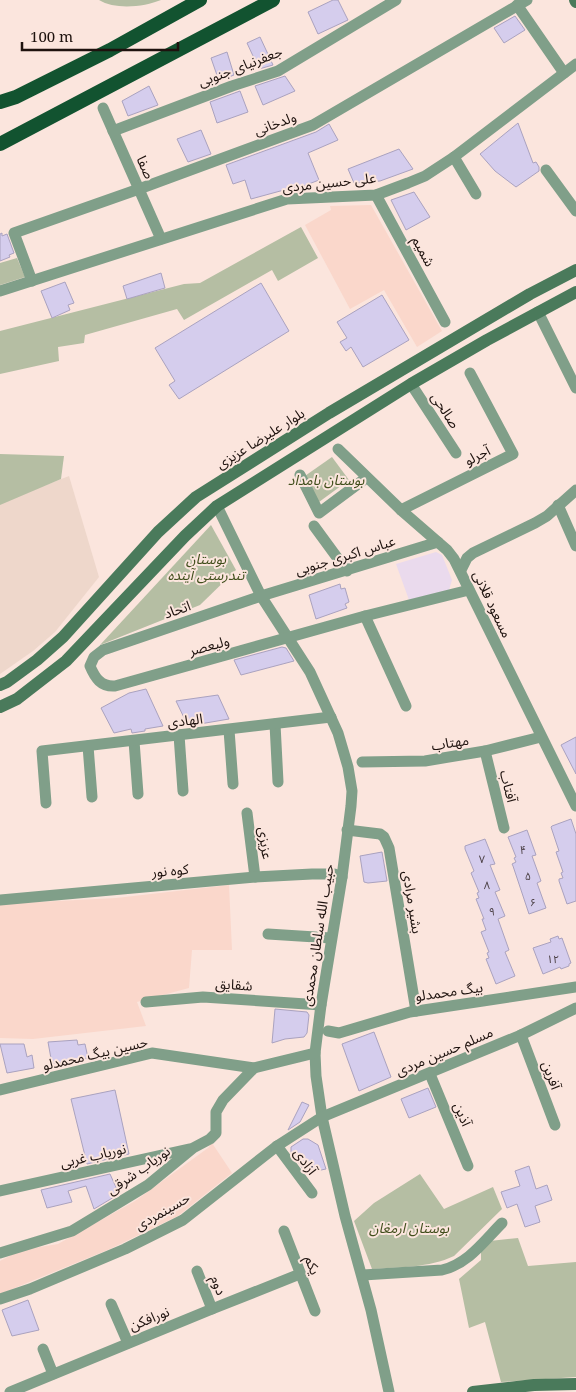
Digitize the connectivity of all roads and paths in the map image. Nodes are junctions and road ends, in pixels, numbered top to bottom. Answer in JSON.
{"nodes":[{"id":1,"x":200,"y":0,"type":"edge"},
{"id":2,"x":273,"y":0,"type":"edge"},
{"id":3,"x":396,"y":0,"type":"edge"},
{"id":4,"x":522,"y":3,"type":"edge"},
{"id":5,"x":576,"y":64,"type":"edge"},
{"id":6,"x":564,"y":73,"type":"junction"},
{"id":7,"x":0,"y":102,"type":"edge"},
{"id":8,"x":103,"y":108,"type":"dead end"},
{"id":9,"x":113,"y":131,"type":"junction"},
{"id":10,"x":0,"y":144,"type":"edge"},
{"id":11,"x":454,"y":157,"type":"junction"},
{"id":12,"x":546,"y":170,"type":"dead end"},
{"id":13,"x":139,"y":189,"type":"junction"},
{"id":14,"x":476,"y":194,"type":"dead end"},
{"id":15,"x":376,"y":195,"type":"junction"},
{"id":16,"x":574,"y":205,"type":"edge"},
{"id":17,"x":162,"y":239,"type":"junction"},
{"id":18,"x":576,"y":270,"type":"edge"},
{"id":19,"x":32,"y":281,"type":"junction"},
{"id":20,"x":0,"y":291,"type":"edge"},
{"id":21,"x":576,"y":292,"type":"edge"},
{"id":22,"x":538,"y":312,"type":"junction"},
{"id":23,"x":445,"y":322,"type":"dead end"},
{"id":24,"x":470,"y":373,"type":"dead end"},
{"id":25,"x":412,"y":384,"type":"junction"},
{"id":26,"x":576,"y":388,"type":"edge"},
{"id":27,"x":338,"y":449,"type":"dead end"},
{"id":28,"x":456,"y":453,"type":"dead end"},
{"id":29,"x":300,"y":475,"type":"dead end"},
{"id":30,"x":366,"y":478,"type":"junction"},
{"id":31,"x":206,"y":489,"type":"junction"},
{"id":32,"x":576,"y":490,"type":"edge"},
{"id":33,"x":558,"y":505,"type":"junction"},
{"id":34,"x":217,"y":506,"type":"junction"},
{"id":35,"x":401,"y":510,"type":"junction"},
{"id":36,"x":314,"y":526,"type":"dead end"},
{"id":37,"x":438,"y":542,"type":"junction"},
{"id":38,"x":576,"y":546,"type":"edge"},
{"id":39,"x":347,"y":570,"type":"junction"},
{"id":40,"x":461,"y":570,"type":"junction"},
{"id":41,"x":469,"y":590,"type":"junction"},
{"id":42,"x":101,"y":594,"type":"junction"},
{"id":43,"x":261,"y":596,"type":"junction"},
{"id":44,"x":116,"y":609,"type":"junction"},
{"id":45,"x":365,"y":616,"type":"junction"},
{"id":46,"x":289,"y":638,"type":"junction"},
{"id":47,"x":103,"y":650,"type":"joint"},
{"id":48,"x":0,"y":685,"type":"edge"},
{"id":49,"x":0,"y":706,"type":"edge"},
{"id":50,"x":406,"y":706,"type":"dead end"},
{"id":51,"x":330,"y":717,"type":"junction"},
{"id":52,"x":275,"y":724,"type":"junction"},
{"id":53,"x":229,"y":730,"type":"junction"},
{"id":54,"x":179,"y":735,"type":"junction"},
{"id":55,"x":541,"y":737,"type":"junction"},
{"id":56,"x":134,"y":740,"type":"junction"},
{"id":57,"x":88,"y":746,"type":"junction"},
{"id":58,"x":485,"y":751,"type":"junction"},
{"id":59,"x":362,"y":762,"type":"dead end"},
{"id":60,"x":278,"y":782,"type":"dead end"},
{"id":61,"x":233,"y":784,"type":"dead end"},
{"id":62,"x":183,"y":791,"type":"dead end"},
{"id":63,"x":138,"y":794,"type":"dead end"},
{"id":64,"x":92,"y":797,"type":"dead end"},
{"id":65,"x":46,"y":803,"type":"dead end"},
{"id":66,"x":576,"y":806,"type":"edge"},
{"id":67,"x":247,"y":813,"type":"dead end"},
{"id":68,"x":504,"y":828,"type":"dead end"},
{"id":69,"x":347,"y":830,"type":"junction"},
{"id":70,"x":255,"y":877,"type":"junction"},
{"id":71,"x":342,"y":877,"type":"junction"},
{"id":72,"x":0,"y":900,"type":"edge"},
{"id":73,"x":268,"y":934,"type":"dead end"},
{"id":74,"x":331,"y":938,"type":"junction"},
{"id":75,"x":576,"y":987,"type":"edge"},
{"id":76,"x":146,"y":1002,"type":"dead end"},
{"id":77,"x":320,"y":1005,"type":"junction"},
{"id":78,"x":576,"y":1008,"type":"edge"},
{"id":79,"x":416,"y":1011,"type":"junction"},
{"id":80,"x":328,"y":1031,"type":"dead end"},
{"id":81,"x":521,"y":1035,"type":"junction"},
{"id":82,"x":316,"y":1053,"type":"junction"},
{"id":83,"x":254,"y":1068,"type":"junction"},
{"id":84,"x":430,"y":1074,"type":"junction"},
{"id":85,"x":0,"y":1090,"type":"edge"},
{"id":86,"x":322,"y":1117,"type":"junction"},
{"id":87,"x":555,"y":1126,"type":"dead end"},
{"id":88,"x":277,"y":1146,"type":"junction"},
{"id":89,"x":193,"y":1148,"type":"junction"},
{"id":90,"x":468,"y":1166,"type":"dead end"},
{"id":91,"x":0,"y":1191,"type":"edge"},
{"id":92,"x":312,"y":1193,"type":"dead end"},
{"id":93,"x":502,"y":1223,"type":"dead end"},
{"id":94,"x":284,"y":1231,"type":"dead end"},
{"id":95,"x":0,"y":1253,"type":"edge"},
{"id":96,"x":197,"y":1271,"type":"dead end"},
{"id":97,"x":300,"y":1274,"type":"junction"},
{"id":98,"x":362,"y":1275,"type":"junction"},
{"id":99,"x":0,"y":1299,"type":"edge"},
{"id":100,"x":111,"y":1304,"type":"dead end"},
{"id":101,"x":212,"y":1309,"type":"junction"},
{"id":102,"x":315,"y":1310,"type":"dead end"},
{"id":103,"x":128,"y":1343,"type":"junction"},
{"id":104,"x":43,"y":1348,"type":"dead end"},
{"id":105,"x":53,"y":1374,"type":"junction"},
{"id":106,"x":576,"y":1384,"type":"edge"},
{"id":107,"x":576,"y":1389,"type":"edge"},
{"id":108,"x":10,"y":1392,"type":"edge"},
{"id":109,"x":389,"y":1392,"type":"edge"},
{"id":110,"x":473,"y":1392,"type":"edge"},
{"id":111,"x":560,"y":1392,"type":"edge"}],
"edges":[{"from":1,"to":7,"type":"highway"},
{"from":2,"to":10,"type":"highway"},
{"from":3,"to":9,"type":"street","name":"جعفرنیای جنوبی"},
{"from":4,"to":6,"type":"street"},
{"from":4,"to":13,"type":"street","name":"ولدخانی"},
{"from":5,"to":6,"type":"street","name":"علی حسین مردی"},
{"from":6,"to":11,"type":"street","name":"علی حسین مردی"},
{"from":8,"to":9,"type":"street","name":"صفا"},
{"from":9,"to":13,"type":"street","name":"صفا"},
{"from":11,"to":14,"type":"street"},
{"from":11,"to":15,"type":"street","name":"علی حسین مردی"},
{"from":12,"to":16,"type":"street"},
{"from":13,"to":17,"type":"street","name":"صفا"},
{"from":13,"to":19,"type":"street","name":"ولدخانی"},
{"from":15,"to":17,"type":"street","name":"علی حسین مردی"},
{"from":15,"to":23,"type":"street","name":"شمیم"},
{"from":17,"to":19,"type":"street","name":"علی حسین مردی"},
{"from":18,"to":31,"type":"main road","name":"بلوار علیرضا عزیزی"},
{"from":19,"to":20,"type":"street","name":"علی حسین مردی"},
{"from":21,"to":22,"type":"main road"},
{"from":22,"to":25,"type":"main road"},
{"from":22,"to":26,"type":"street"},
{"from":24,"to":35,"type":"street","name":"آجرلو"},
{"from":25,"to":28,"type":"street","name":"صالحی"},
{"from":25,"to":34,"type":"main road"},
{"from":27,"to":30,"type":"street","name":"مسعود قلانی"},
{"from":29,"to":30,"type":"street"},
{"from":30,"to":35,"type":"street","name":"مسعود قلانی"},
{"from":31,"to":34,"type":"main road"},
{"from":31,"to":42,"type":"main road","name":"بلوار علیرضا عزیزی"},
{"from":32,"to":33,"type":"street"},
{"from":33,"to":38,"type":"street"},
{"from":33,"to":40,"type":"street"},
{"from":34,"to":43,"type":"street","name":"حبیب الله سلطان محمدی"},
{"from":34,"to":44,"type":"main road"},
{"from":35,"to":37,"type":"street","name":"مسعود قلانی"},
{"from":36,"to":39,"type":"street"},
{"from":37,"to":39,"type":"street","name":"عباس اکبری جنوبی"},
{"from":37,"to":40,"type":"street","name":"مسعود قلانی"},
{"from":39,"to":43,"type":"street","name":"عباس اکبری جنوبی"},
{"from":40,"to":41,"type":"street","name":"مسعود قلانی"},
{"from":41,"to":45,"type":"street","name":"ولیعصر"},
{"from":41,"to":55,"type":"street","name":"مسعود قلانی"},
{"from":42,"to":44,"type":"main road"},
{"from":42,"to":48,"type":"main road","name":"بلوار علیرضا عزیزی"},
{"from":43,"to":46,"type":"street","name":"حبیب الله سلطان محمدی"},
{"from":43,"to":47,"type":"street","name":"اتحاد"},
{"from":44,"to":49,"type":"main road"},
{"from":45,"to":46,"type":"street","name":"ولیعصر"},
{"from":45,"to":50,"type":"street"},
{"from":46,"to":47,"type":"street","name":"ولیعصر"},
{"from":46,"to":51,"type":"street","name":"حبیب الله سلطان محمدی"},
{"from":51,"to":52,"type":"street","name":"الهادی"},
{"from":51,"to":69,"type":"street","name":"حبیب الله سلطان محمدی"},
{"from":52,"to":53,"type":"street","name":"الهادی"},
{"from":52,"to":60,"type":"street"},
{"from":53,"to":54,"type":"street","name":"الهادی"},
{"from":53,"to":61,"type":"street"},
{"from":54,"to":56,"type":"street","name":"الهادی"},
{"from":54,"to":62,"type":"street"},
{"from":55,"to":58,"type":"street","name":"مهتاب"},
{"from":55,"to":66,"type":"street","name":"مسعود قلانی"},
{"from":56,"to":57,"type":"street","name":"الهادی"},
{"from":56,"to":63,"type":"street"},
{"from":57,"to":64,"type":"street"},
{"from":57,"to":65,"type":"street","name":"الهادی"},
{"from":58,"to":59,"type":"street","name":"مهتاب"},
{"from":58,"to":68,"type":"street","name":"آفتاب"},
{"from":67,"to":70,"type":"street","name":"عزیزی"},
{"from":69,"to":71,"type":"street","name":"حبیب الله سلطان محمدی"},
{"from":69,"to":79,"type":"street","name":"بشیر مرادی"},
{"from":70,"to":71,"type":"street","name":"کوه نور"},
{"from":70,"to":72,"type":"street","name":"کوه نور"},
{"from":71,"to":74,"type":"street","name":"حبیب الله سلطان محمدی"},
{"from":73,"to":74,"type":"street"},
{"from":74,"to":77,"type":"street","name":"حبیب الله سلطان محمدی"},
{"from":75,"to":79,"type":"street","name":"بیگ محمدلو"},
{"from":76,"to":77,"type":"street","name":"شقایق"},
{"from":77,"to":82,"type":"street","name":"حبیب الله سلطان محمدی"},
{"from":78,"to":81,"type":"street","name":"مسلم حسین مردی"},
{"from":79,"to":80,"type":"street","name":"بیگ محمدلو"},
{"from":81,"to":84,"type":"street","name":"مسلم حسین مردی"},
{"from":81,"to":87,"type":"street","name":"آفرین"},
{"from":82,"to":83,"type":"street","name":"حسین بیگ محمدلو"},
{"from":82,"to":86,"type":"street","name":"حبیب الله سلطان محمدی"},
{"from":83,"to":85,"type":"street","name":"حسین بیگ محمدلو"},
{"from":83,"to":89,"type":"street","name":"نوریاب شرقی"},
{"from":84,"to":86,"type":"street","name":"مسلم حسین مردی"},
{"from":84,"to":90,"type":"street","name":"آذین"},
{"from":86,"to":88,"type":"street","name":"حسینمردی"},
{"from":86,"to":98,"type":"street","name":"حبیب الله سلطان محمدی"},
{"from":88,"to":92,"type":"street","name":"آزادی"},
{"from":88,"to":99,"type":"street","name":"حسینمردی"},
{"from":89,"to":91,"type":"street","name":"نوریاب غربی"},
{"from":89,"to":95,"type":"street","name":"نوریاب شرقی"},
{"from":93,"to":98,"type":"street"},
{"from":94,"to":97,"type":"street","name":"یکم"},
{"from":96,"to":101,"type":"street","name":"دوم"},
{"from":97,"to":101,"type":"street","name":"نورافکن"},
{"from":97,"to":102,"type":"street","name":"یکم"},
{"from":98,"to":109,"type":"street","name":"حبیب الله سلطان محمدی"},
{"from":100,"to":103,"type":"street"},
{"from":101,"to":103,"type":"street","name":"نورافکن"},
{"from":103,"to":105,"type":"street","name":"نورافکن"},
{"from":104,"to":105,"type":"street"},
{"from":105,"to":108,"type":"street","name":"نورافکن"},
{"from":106,"to":110,"type":"main road"},
{"from":107,"to":111,"type":"main road"}]}
